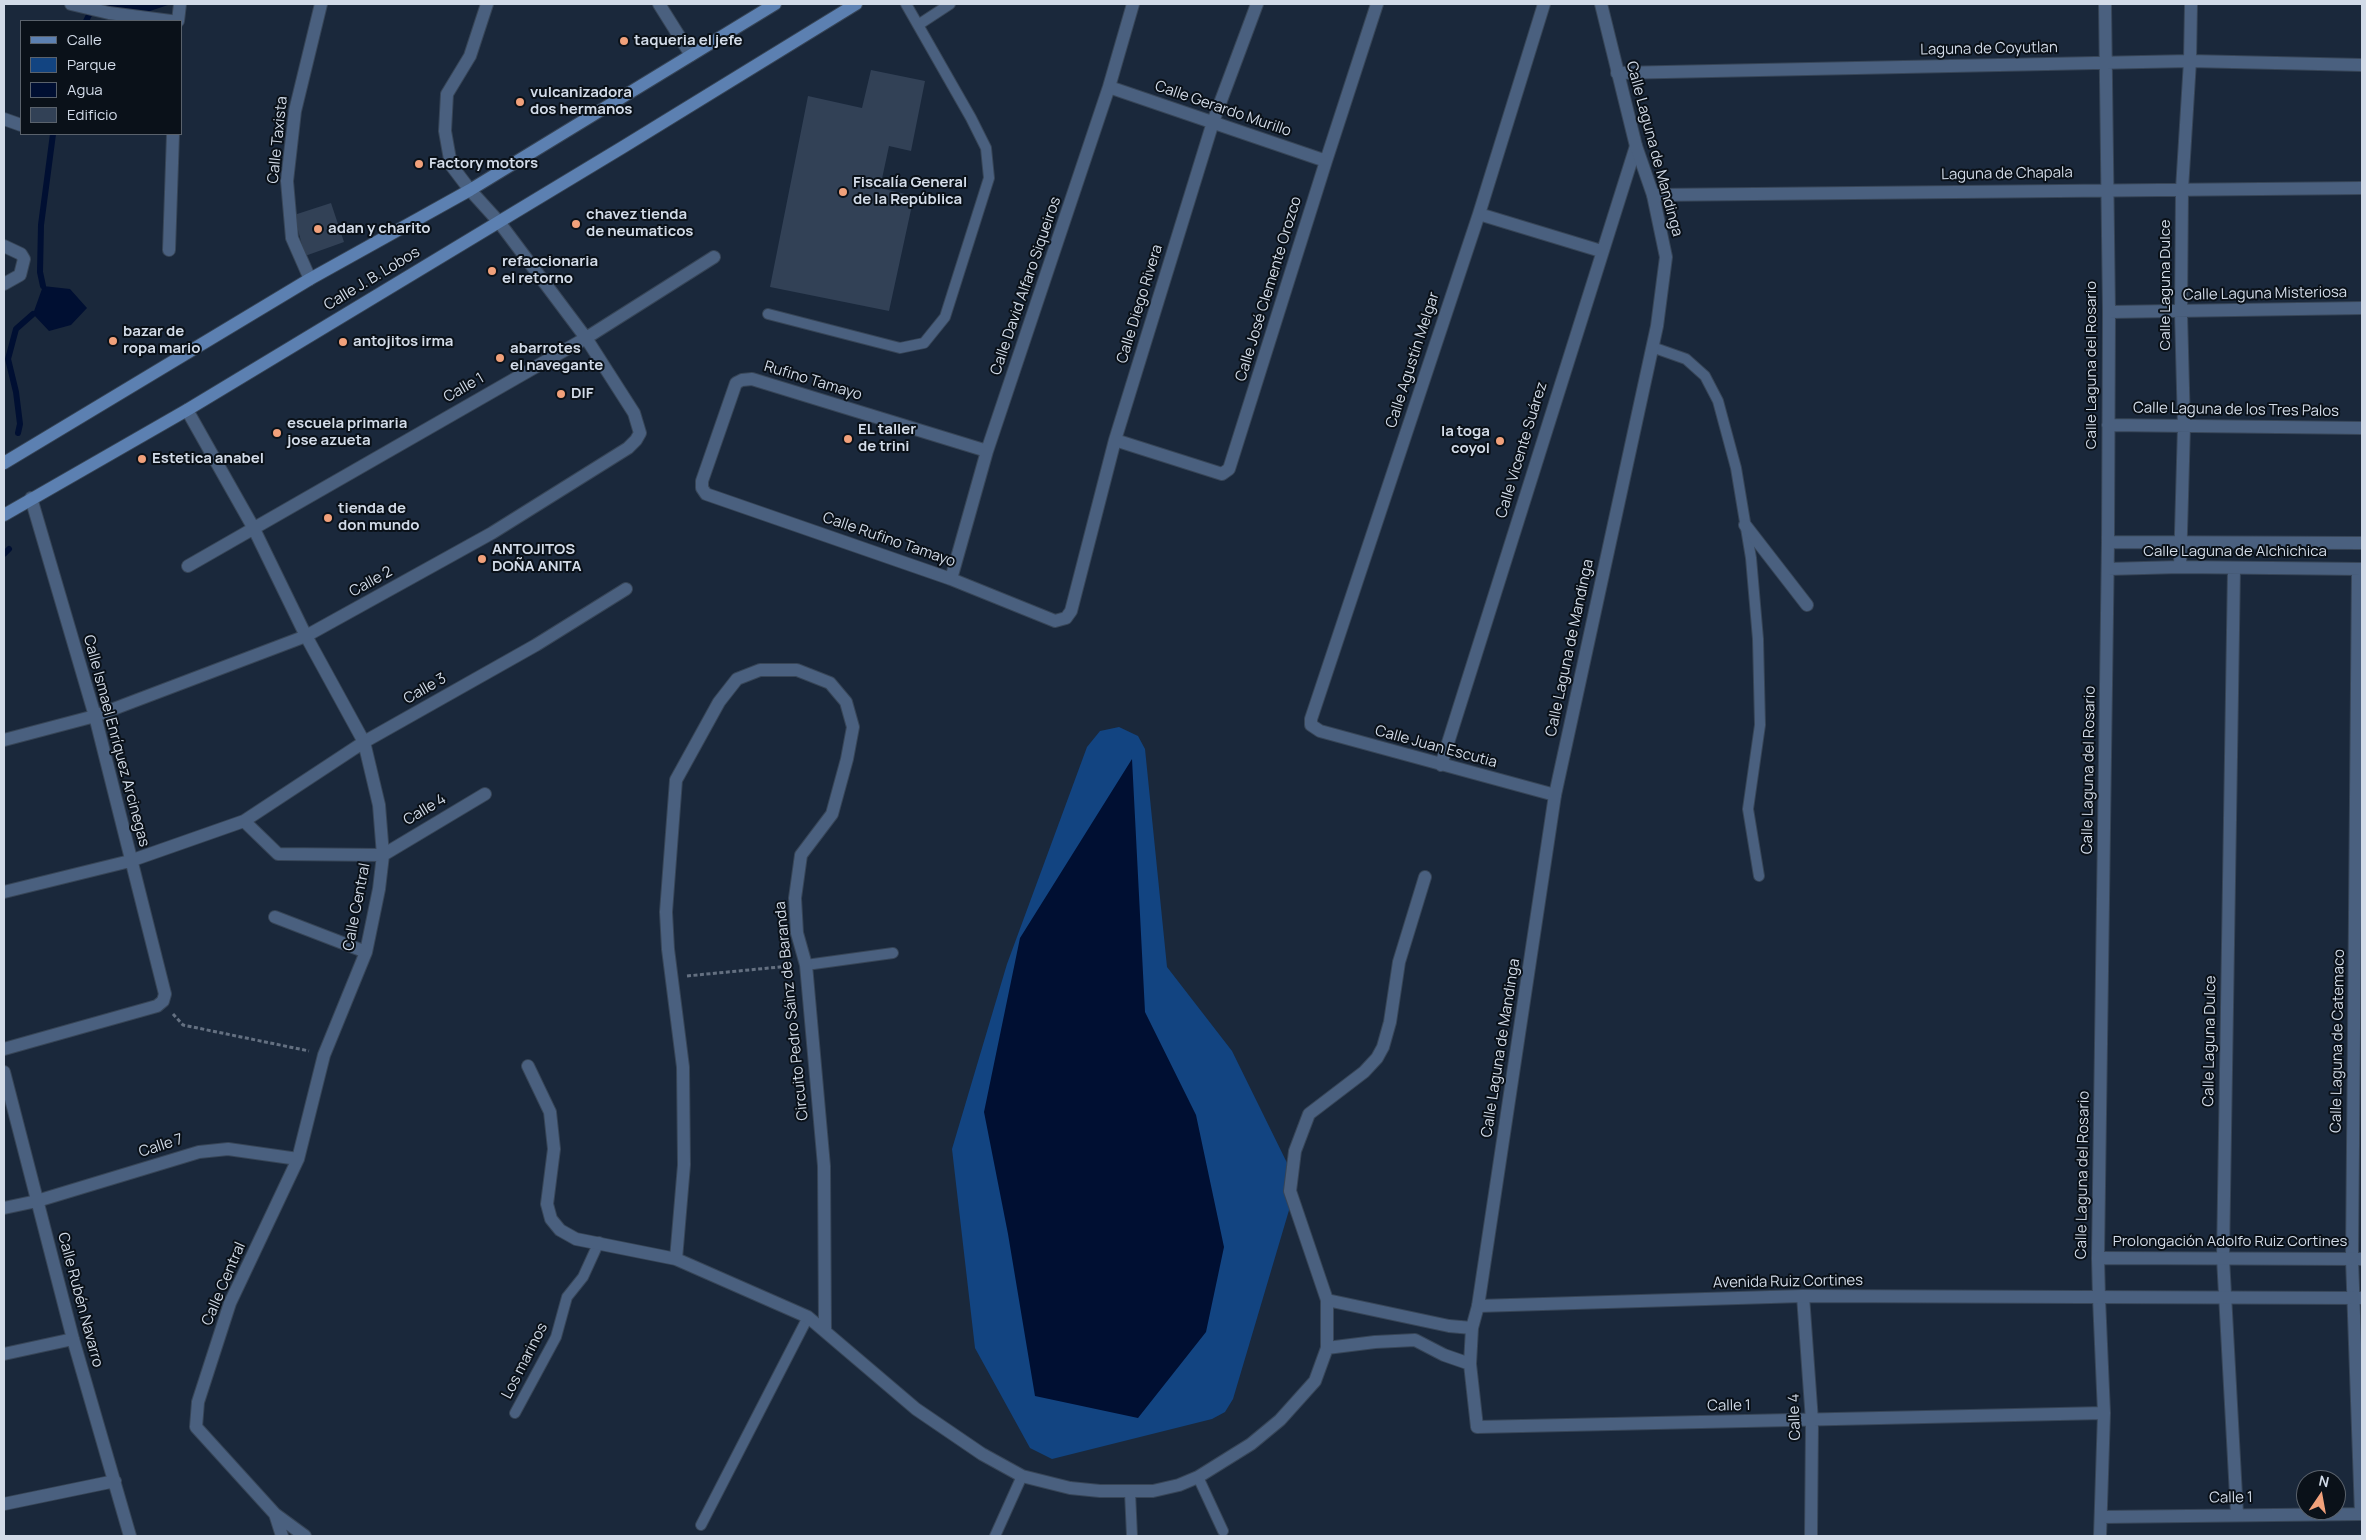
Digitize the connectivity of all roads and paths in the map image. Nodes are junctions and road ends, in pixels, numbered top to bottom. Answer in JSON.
{"nodes":[{"id":1,"x":180,"y":4,"type":"edge"},
{"id":2,"x":321,"y":4,"type":"edge"},
{"id":3,"x":487,"y":4,"type":"edge"},
{"id":4,"x":659,"y":4,"type":"edge"},
{"id":5,"x":774,"y":4,"type":"edge"},
{"id":6,"x":856,"y":4,"type":"edge"},
{"id":7,"x":906,"y":4,"type":"edge"},
{"id":8,"x":950,"y":4,"type":"edge"},
{"id":9,"x":1134,"y":4,"type":"edge"},
{"id":10,"x":1257,"y":4,"type":"edge"},
{"id":11,"x":1377,"y":4,"type":"edge"},
{"id":12,"x":1544,"y":4,"type":"edge"},
{"id":13,"x":1601,"y":4,"type":"edge"},
{"id":14,"x":2105,"y":4,"type":"edge"},
{"id":15,"x":2190,"y":4,"type":"edge"},
{"id":16,"x":74,"y":5,"type":"edge"},
{"id":17,"x":162,"y":20,"type":"edge"},
{"id":18,"x":178,"y":20,"type":"edge"},
{"id":19,"x":918,"y":25,"type":"junction"},
{"id":20,"x":691,"y":55,"type":"junction"},
{"id":21,"x":2190,"y":60,"type":"junction"},
{"id":22,"x":2106,"y":64,"type":"junction"},
{"id":23,"x":2362,"y":65,"type":"edge"},
{"id":24,"x":1617,"y":73,"type":"junction"},
{"id":25,"x":1110,"y":87,"type":"junction"},
{"id":26,"x":4,"y":119,"type":"edge"},
{"id":27,"x":1213,"y":122,"type":"junction"},
{"id":28,"x":20,"y":125,"type":"edge"},
{"id":29,"x":172,"y":135,"type":"edge"},
{"id":30,"x":1636,"y":146,"type":"junction"},
{"id":31,"x":1326,"y":161,"type":"junction"},
{"id":32,"x":2362,"y":188,"type":"edge"},
{"id":33,"x":2106,"y":189,"type":"junction"},
{"id":34,"x":2182,"y":189,"type":"junction"},
{"id":35,"x":470,"y":190,"type":"junction"},
{"id":36,"x":1653,"y":195,"type":"junction"},
{"id":37,"x":1479,"y":214,"type":"junction"},
{"id":38,"x":499,"y":222,"type":"junction"},
{"id":39,"x":4,"y":246,"type":"edge"},
{"id":40,"x":169,"y":250,"type":"dead end"},
{"id":41,"x":1601,"y":251,"type":"junction"},
{"id":42,"x":714,"y":257,"type":"dead end"},
{"id":43,"x":310,"y":279,"type":"junction"},
{"id":44,"x":4,"y":284,"type":"edge"},
{"id":45,"x":2362,"y":308,"type":"edge"},
{"id":46,"x":2109,"y":312,"type":"junction"},
{"id":47,"x":2182,"y":312,"type":"junction"},
{"id":48,"x":768,"y":314,"type":"dead end"},
{"id":49,"x":586,"y":338,"type":"junction"},
{"id":50,"x":1652,"y":346,"type":"junction"},
{"id":51,"x":187,"y":410,"type":"junction"},
{"id":52,"x":2108,"y":425,"type":"junction"},
{"id":53,"x":2184,"y":426,"type":"junction"},
{"id":54,"x":2362,"y":428,"type":"edge"},
{"id":55,"x":1115,"y":440,"type":"junction"},
{"id":56,"x":987,"y":451,"type":"junction"},
{"id":57,"x":4,"y":463,"type":"edge"},
{"id":58,"x":702,"y":488,"type":"joint"},
{"id":59,"x":31,"y":498,"type":"junction"},
{"id":60,"x":4,"y":515,"type":"edge"},
{"id":61,"x":1745,"y":524,"type":"junction"},
{"id":62,"x":253,"y":527,"type":"junction"},
{"id":63,"x":2108,"y":542,"type":"junction"},
{"id":64,"x":2180,"y":542,"type":"junction"},
{"id":65,"x":2362,"y":543,"type":"edge"},
{"id":66,"x":188,"y":566,"type":"dead end"},
{"id":67,"x":2180,"y":567,"type":"junction"},
{"id":68,"x":2234,"y":568,"type":"junction"},
{"id":69,"x":2108,"y":569,"type":"junction"},
{"id":70,"x":2360,"y":569,"type":"edge"},
{"id":71,"x":951,"y":579,"type":"junction"},
{"id":72,"x":626,"y":589,"type":"dead end"},
{"id":73,"x":1807,"y":605,"type":"dead end"},
{"id":74,"x":1066,"y":618,"type":"joint"},
{"id":75,"x":306,"y":636,"type":"junction"},
{"id":76,"x":95,"y":716,"type":"junction"},
{"id":77,"x":1311,"y":725,"type":"joint"},
{"id":78,"x":4,"y":740,"type":"edge"},
{"id":79,"x":364,"y":742,"type":"junction"},
{"id":80,"x":1441,"y":765,"type":"junction"},
{"id":81,"x":485,"y":794,"type":"dead end"},
{"id":82,"x":1555,"y":795,"type":"junction"},
{"id":83,"x":244,"y":822,"type":"junction"},
{"id":84,"x":383,"y":855,"type":"junction"},
{"id":85,"x":130,"y":861,"type":"junction"},
{"id":86,"x":1759,"y":876,"type":"dead end"},
{"id":87,"x":1425,"y":877,"type":"dead end"},
{"id":88,"x":4,"y":892,"type":"edge"},
{"id":89,"x":274,"y":917,"type":"dead end"},
{"id":90,"x":366,"y":952,"type":"junction"},
{"id":91,"x":893,"y":953,"type":"dead end"},
{"id":92,"x":806,"y":965,"type":"junction"},
{"id":93,"x":671,"y":978,"type":"junction"},
{"id":94,"x":164,"y":998,"type":"junction"},
{"id":95,"x":4,"y":1049,"type":"edge"},
{"id":96,"x":325,"y":1054,"type":"junction"},
{"id":97,"x":528,"y":1066,"type":"dead end"},
{"id":98,"x":4,"y":1072,"type":"edge"},
{"id":99,"x":298,"y":1159,"type":"junction"},
{"id":100,"x":37,"y":1201,"type":"junction"},
{"id":101,"x":4,"y":1208,"type":"edge"},
{"id":102,"x":599,"y":1242,"type":"junction"},
{"id":103,"x":2098,"y":1258,"type":"junction"},
{"id":104,"x":2223,"y":1258,"type":"junction"},
{"id":105,"x":676,"y":1259,"type":"junction"},
{"id":106,"x":2357,"y":1259,"type":"edge"},
{"id":107,"x":1803,"y":1296,"type":"junction"},
{"id":108,"x":2099,"y":1298,"type":"junction"},
{"id":109,"x":2358,"y":1298,"type":"edge"},
{"id":110,"x":2226,"y":1299,"type":"junction"},
{"id":111,"x":1327,"y":1300,"type":"junction"},
{"id":112,"x":1478,"y":1306,"type":"junction"},
{"id":113,"x":808,"y":1317,"type":"junction"},
{"id":114,"x":1414,"y":1317,"type":"junction"},
{"id":115,"x":1472,"y":1328,"type":"junction"},
{"id":116,"x":825,"y":1331,"type":"junction"},
{"id":117,"x":73,"y":1339,"type":"junction"},
{"id":118,"x":1415,"y":1340,"type":"junction"},
{"id":119,"x":1327,"y":1348,"type":"junction"},
{"id":120,"x":4,"y":1354,"type":"edge"},
{"id":121,"x":1470,"y":1364,"type":"junction"},
{"id":122,"x":515,"y":1413,"type":"dead end"},
{"id":123,"x":2104,"y":1413,"type":"junction"},
{"id":124,"x":1812,"y":1421,"type":"junction"},
{"id":125,"x":1022,"y":1476,"type":"junction"},
{"id":126,"x":1198,"y":1477,"type":"junction"},
{"id":127,"x":115,"y":1481,"type":"junction"},
{"id":128,"x":1130,"y":1492,"type":"junction"},
{"id":129,"x":4,"y":1504,"type":"edge"},
{"id":130,"x":276,"y":1514,"type":"junction"},
{"id":131,"x":2237,"y":1514,"type":"junction"},
{"id":132,"x":2362,"y":1514,"type":"edge"},
{"id":133,"x":2101,"y":1517,"type":"junction"},
{"id":134,"x":701,"y":1525,"type":"dead end"},
{"id":135,"x":1223,"y":1531,"type":"dead end"},
{"id":136,"x":130,"y":1536,"type":"edge"},
{"id":137,"x":282,"y":1536,"type":"edge"},
{"id":138,"x":305,"y":1536,"type":"edge"},
{"id":139,"x":995,"y":1536,"type":"edge"},
{"id":140,"x":1132,"y":1536,"type":"edge"},
{"id":141,"x":1811,"y":1536,"type":"edge"},
{"id":142,"x":2100,"y":1536,"type":"edge"}],
"edges":[{"from":1,"to":18,"type":"street"},
{"from":2,"to":43,"type":"street","name":"Calle Taxista"},
{"from":3,"to":35,"type":"street"},
{"from":4,"to":20,"type":"street"},
{"from":5,"to":20,"type":"main road","name":"Calle J. B. Lobos"},
{"from":6,"to":38,"type":"main road","name":"Calle J. B. Lobos"},
{"from":7,"to":19,"type":"lane"},
{"from":8,"to":19,"type":"lane"},
{"from":9,"to":25,"type":"street","name":"Calle David Alfaro Siqueiros"},
{"from":10,"to":27,"type":"street","name":"Calle Diego Rivera"},
{"from":11,"to":31,"type":"street","name":"Calle José Clemente Orozco"},
{"from":12,"to":37,"type":"street","name":"Calle Agustín Melgar"},
{"from":13,"to":24,"type":"street","name":"Calle Laguna de Mandinga"},
{"from":14,"to":22,"type":"street","name":"Calle Laguna del Rosario"},
{"from":15,"to":21,"type":"street","name":"Calle Laguna Dulce"},
{"from":16,"to":17,"type":"street"},
{"from":19,"to":48,"type":"lane"},
{"from":20,"to":35,"type":"main road","name":"Calle J. B. Lobos"},
{"from":21,"to":22,"type":"street","name":"Laguna de Coyutlan"},
{"from":21,"to":23,"type":"street","name":"Laguna de Coyutlan"},
{"from":21,"to":34,"type":"street","name":"Calle Laguna Dulce"},
{"from":22,"to":24,"type":"street","name":"Laguna de Coyutlan"},
{"from":22,"to":33,"type":"street","name":"Calle Laguna del Rosario"},
{"from":24,"to":30,"type":"street","name":"Calle Laguna de Mandinga"},
{"from":25,"to":27,"type":"street","name":"Calle Gerardo Murillo"},
{"from":25,"to":56,"type":"street","name":"Calle David Alfaro Siqueiros"},
{"from":26,"to":28,"type":"street"},
{"from":27,"to":31,"type":"street","name":"Calle Gerardo Murillo"},
{"from":27,"to":55,"type":"street","name":"Calle Diego Rivera"},
{"from":29,"to":40,"type":"street"},
{"from":30,"to":36,"type":"street","name":"Calle Laguna de Mandinga"},
{"from":30,"to":41,"type":"street","name":"Calle Vicente Suárez"},
{"from":31,"to":55,"type":"street","name":"Calle José Clemente Orozco"},
{"from":32,"to":34,"type":"street","name":"Laguna de Chapala"},
{"from":33,"to":34,"type":"street","name":"Laguna de Chapala"},
{"from":33,"to":36,"type":"street","name":"Laguna de Chapala"},
{"from":33,"to":46,"type":"street","name":"Calle Laguna del Rosario"},
{"from":34,"to":47,"type":"street","name":"Calle Laguna Dulce"},
{"from":35,"to":38,"type":"street"},
{"from":35,"to":43,"type":"main road","name":"Calle J. B. Lobos"},
{"from":36,"to":50,"type":"street","name":"Calle Laguna de Mandinga"},
{"from":37,"to":41,"type":"street"},
{"from":37,"to":77,"type":"street","name":"Calle Agustín Melgar"},
{"from":38,"to":49,"type":"street"},
{"from":38,"to":51,"type":"main road","name":"Calle J. B. Lobos"},
{"from":39,"to":44,"type":"street"},
{"from":41,"to":80,"type":"street","name":"Calle Vicente Suárez"},
{"from":42,"to":49,"type":"street","name":"Calle 1"},
{"from":43,"to":57,"type":"main road","name":"Calle J. B. Lobos"},
{"from":45,"to":47,"type":"street","name":"Calle Laguna Misteriosa"},
{"from":46,"to":47,"type":"street","name":"Calle Laguna Misteriosa"},
{"from":46,"to":52,"type":"street","name":"Calle Laguna del Rosario"},
{"from":47,"to":53,"type":"street","name":"Calle Laguna Dulce"},
{"from":49,"to":62,"type":"street","name":"Calle 1"},
{"from":49,"to":75,"type":"street","name":"Calle 2"},
{"from":50,"to":61,"type":"lane"},
{"from":50,"to":82,"type":"street","name":"Calle Laguna de Mandinga"},
{"from":51,"to":59,"type":"main road","name":"Calle J. B. Lobos"},
{"from":51,"to":62,"type":"street","name":"Calle Central"},
{"from":52,"to":53,"type":"street","name":"Calle Laguna de los Tres Palos"},
{"from":52,"to":63,"type":"street","name":"Calle Laguna del Rosario"},
{"from":53,"to":54,"type":"street","name":"Calle Laguna de los Tres Palos"},
{"from":53,"to":64,"type":"street","name":"Calle Laguna Dulce"},
{"from":55,"to":74,"type":"street","name":"Calle Diego Rivera"},
{"from":56,"to":58,"type":"street","name":"Rufino Tamayo"},
{"from":56,"to":71,"type":"street","name":"Calle David Alfaro Siqueiros"},
{"from":58,"to":71,"type":"street","name":"Calle Rufino Tamayo"},
{"from":59,"to":60,"type":"main road","name":"Calle J. B. Lobos"},
{"from":59,"to":76,"type":"street","name":"Calle Ismael Enríquez Arcinegas"},
{"from":61,"to":73,"type":"street"},
{"from":61,"to":86,"type":"lane"},
{"from":62,"to":66,"type":"street","name":"Calle 1"},
{"from":62,"to":75,"type":"street","name":"Calle Central"},
{"from":63,"to":64,"type":"street","name":"Calle Laguna de Alchichica"},
{"from":63,"to":69,"type":"street","name":"Calle Laguna del Rosario"},
{"from":64,"to":65,"type":"street","name":"Calle Laguna de Alchichica"},
{"from":64,"to":67,"type":"street","name":"Calle Laguna Dulce"},
{"from":67,"to":68,"type":"street","name":"Calle Laguna de Alchichica"},
{"from":67,"to":69,"type":"street","name":"Calle Laguna de Alchichica"},
{"from":68,"to":70,"type":"street","name":"Calle Laguna de Alchichica"},
{"from":68,"to":104,"type":"street","name":"Calle Laguna Dulce"},
{"from":69,"to":103,"type":"street","name":"Calle Laguna del Rosario"},
{"from":70,"to":106,"type":"street","name":"Calle Laguna de Catemaco"},
{"from":71,"to":74,"type":"street","name":"Calle Rufino Tamayo"},
{"from":72,"to":79,"type":"street","name":"Calle 3"},
{"from":75,"to":76,"type":"street","name":"Calle 2"},
{"from":75,"to":79,"type":"street","name":"Calle Central"},
{"from":76,"to":78,"type":"street","name":"Calle 2"},
{"from":76,"to":85,"type":"street","name":"Calle Ismael Enríquez Arcinegas"},
{"from":77,"to":80,"type":"street","name":"Calle Juan Escutia"},
{"from":79,"to":83,"type":"street","name":"Calle 3"},
{"from":79,"to":84,"type":"street","name":"Calle Central"},
{"from":80,"to":82,"type":"street","name":"Calle Juan Escutia"},
{"from":81,"to":84,"type":"street","name":"Calle 4"},
{"from":82,"to":112,"type":"street","name":"Calle Laguna de Mandinga"},
{"from":83,"to":84,"type":"street"},
{"from":83,"to":85,"type":"street","name":"Calle 3"},
{"from":84,"to":90,"type":"street","name":"Calle Central"},
{"from":85,"to":88,"type":"street","name":"Calle 3"},
{"from":85,"to":94,"type":"street","name":"Calle Ismael Enríquez Arcinegas"},
{"from":87,"to":111,"type":"street"},
{"from":89,"to":90,"type":"street"},
{"from":90,"to":96,"type":"street","name":"Calle Central"},
{"from":91,"to":92,"type":"lane"},
{"from":92,"to":93,"type":"path"},
{"from":92,"to":93,"type":"street","name":"Circuito Pedro Sáinz de Baranda"},
{"from":92,"to":116,"type":"street","name":"Circuito Pedro Sáinz de Baranda"},
{"from":93,"to":105,"type":"street","name":"Circuito Pedro Sáinz de Baranda"},
{"from":94,"to":95,"type":"street"},
{"from":94,"to":96,"type":"path"},
{"from":96,"to":99,"type":"street","name":"Calle Central"},
{"from":97,"to":102,"type":"street"},
{"from":98,"to":100,"type":"street","name":"Calle Rubén Navarro"},
{"from":99,"to":100,"type":"street","name":"Calle 7"},
{"from":99,"to":130,"type":"street","name":"Calle Central"},
{"from":100,"to":101,"type":"street","name":"Calle 7"},
{"from":100,"to":117,"type":"street","name":"Calle Rubén Navarro"},
{"from":102,"to":105,"type":"street"},
{"from":102,"to":122,"type":"lane","name":"Los marinos"},
{"from":103,"to":104,"type":"street","name":"Prolongación Adolfo Ruiz Cortines"},
{"from":103,"to":108,"type":"street","name":"Calle Laguna del Rosario"},
{"from":104,"to":106,"type":"street","name":"Prolongación Adolfo Ruiz Cortines"},
{"from":104,"to":110,"type":"street","name":"Calle Laguna Dulce"},
{"from":105,"to":113,"type":"street"},
{"from":106,"to":109,"type":"street","name":"Calle Laguna de Catemaco"},
{"from":107,"to":108,"type":"street","name":"Avenida Ruiz Cortines"},
{"from":107,"to":112,"type":"street","name":"Avenida Ruiz Cortines"},
{"from":107,"to":124,"type":"street","name":"Calle 4"},
{"from":108,"to":110,"type":"street"},
{"from":108,"to":123,"type":"street","name":"Calle Laguna del Rosario"},
{"from":109,"to":110,"type":"street"},
{"from":109,"to":132,"type":"street","name":"Calle Laguna de Catemaco"},
{"from":110,"to":131,"type":"street","name":"Calle Laguna Dulce"},
{"from":111,"to":114,"type":"street"},
{"from":111,"to":119,"type":"street"},
{"from":112,"to":115,"type":"street","name":"Calle 1"},
{"from":113,"to":116,"type":"street"},
{"from":113,"to":134,"type":"lane"},
{"from":114,"to":115,"type":"street"},
{"from":114,"to":118,"type":"street"},
{"from":115,"to":121,"type":"street","name":"Calle 1"},
{"from":116,"to":125,"type":"street"},
{"from":117,"to":120,"type":"street"},
{"from":117,"to":127,"type":"street","name":"Calle Rubén Navarro"},
{"from":118,"to":119,"type":"street"},
{"from":118,"to":121,"type":"street"},
{"from":119,"to":126,"type":"street"},
{"from":121,"to":124,"type":"street","name":"Calle 1"},
{"from":123,"to":124,"type":"street","name":"Calle 1"},
{"from":123,"to":133,"type":"street","name":"Calle Laguna del Rosario"},
{"from":124,"to":141,"type":"street","name":"Calle 4"},
{"from":125,"to":128,"type":"street"},
{"from":125,"to":139,"type":"lane"},
{"from":126,"to":128,"type":"street"},
{"from":126,"to":135,"type":"lane"},
{"from":127,"to":129,"type":"street"},
{"from":127,"to":136,"type":"street","name":"Calle Rubén Navarro"},
{"from":128,"to":140,"type":"lane"},
{"from":130,"to":137,"type":"street"},
{"from":130,"to":138,"type":"street"},
{"from":131,"to":132,"type":"street","name":"Calle 1"},
{"from":131,"to":133,"type":"street","name":"Calle 1"},
{"from":133,"to":142,"type":"street","name":"Calle Laguna del Rosario"}]}
